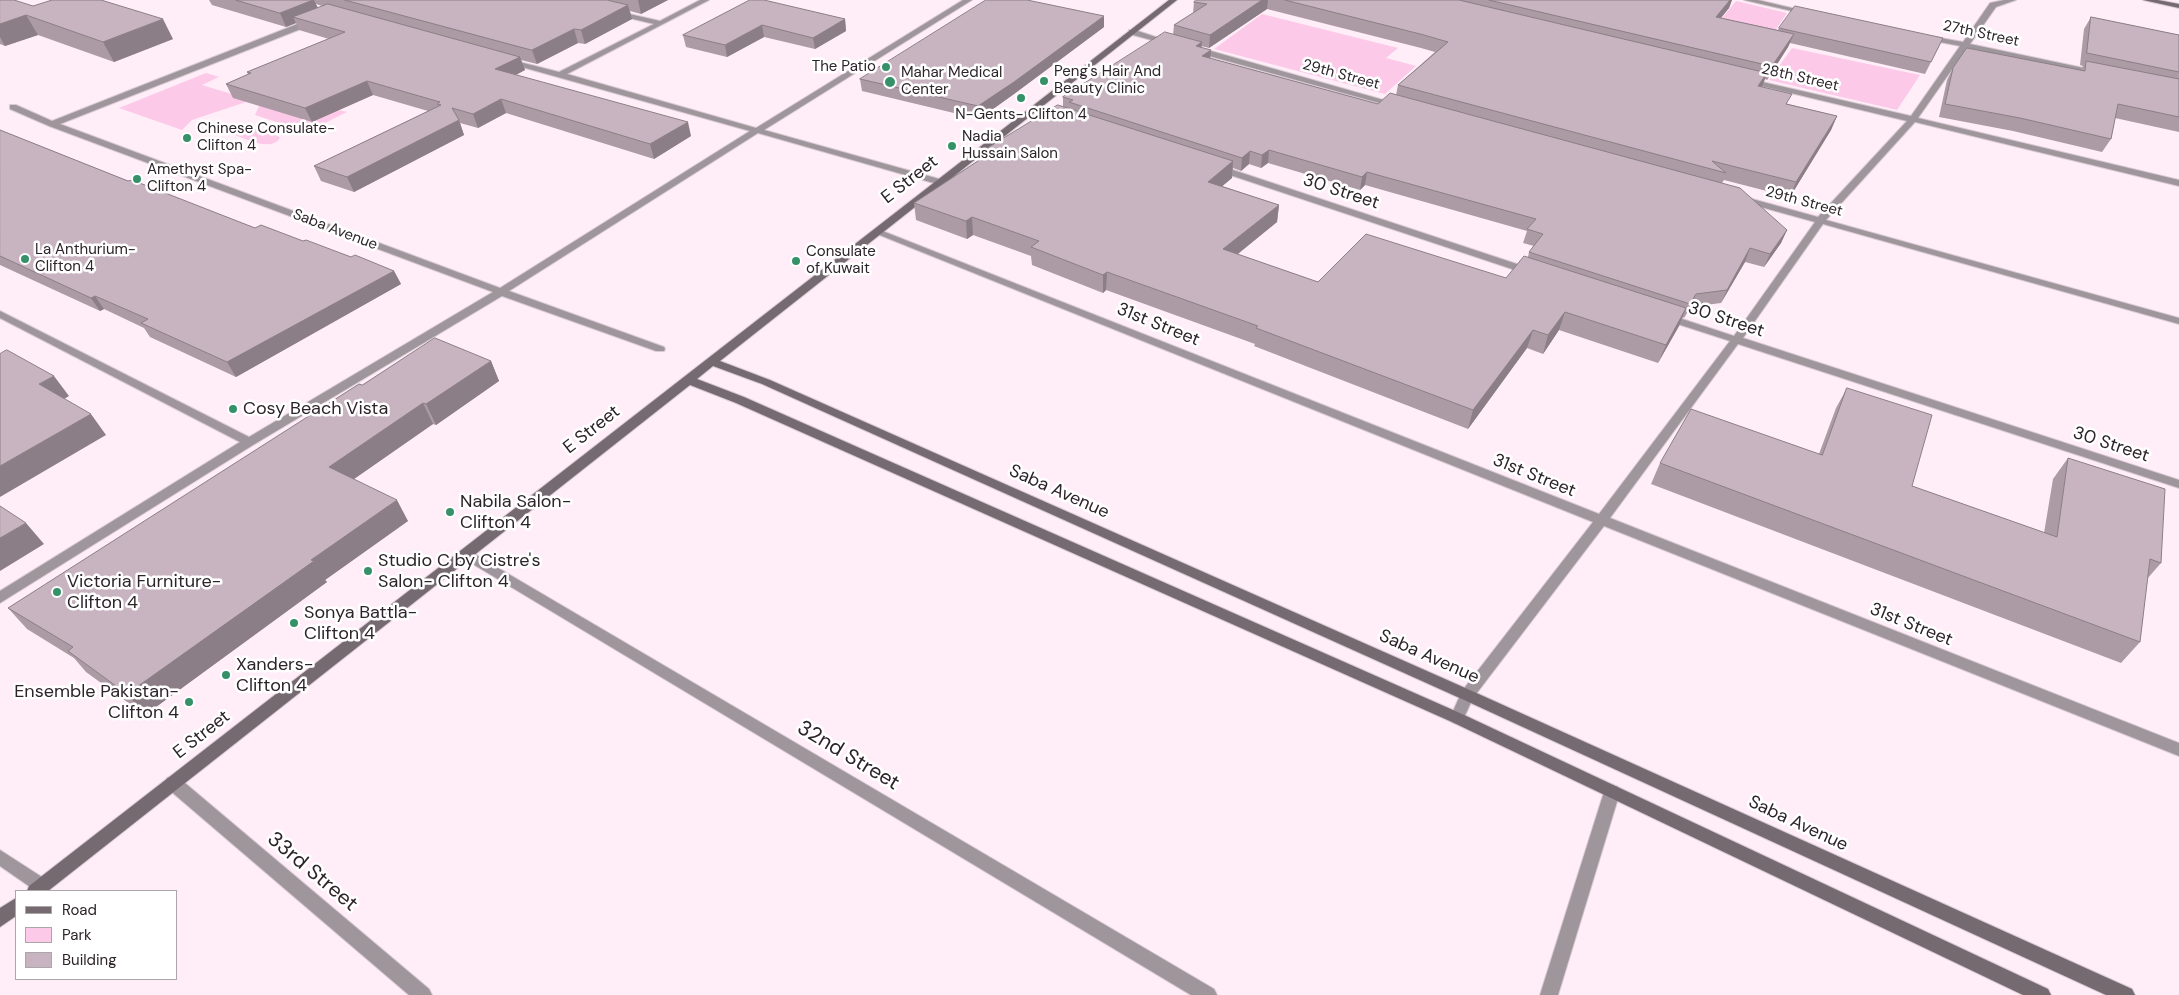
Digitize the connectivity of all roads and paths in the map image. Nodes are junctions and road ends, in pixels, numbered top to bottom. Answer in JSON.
{"nodes":[{"id":1,"x":705,"y":0,"type":"edge"},
{"id":2,"x":968,"y":0,"type":"edge"},
{"id":3,"x":1173,"y":0,"type":"edge"},
{"id":4,"x":1748,"y":0,"type":"edge"},
{"id":5,"x":2012,"y":0,"type":"edge"},
{"id":6,"x":2147,"y":0,"type":"edge"},
{"id":7,"x":2179,"y":6,"type":"edge"},
{"id":8,"x":605,"y":9,"type":"edge"},
{"id":9,"x":1814,"y":14,"type":"edge"},
{"id":10,"x":324,"y":17,"type":"edge"},
{"id":11,"x":661,"y":23,"type":"junction"},
{"id":12,"x":1132,"y":32,"type":"junction"},
{"id":13,"x":1919,"y":36,"type":"edge"},
{"id":14,"x":1966,"y":45,"type":"junction"},
{"id":15,"x":494,"y":57,"type":"edge"},
{"id":16,"x":560,"y":74,"type":"junction"},
{"id":17,"x":2111,"y":76,"type":"edge"},
{"id":18,"x":1740,"y":78,"type":"edge"},
{"id":19,"x":13,"y":107,"type":"dead end"},
{"id":20,"x":1035,"y":108,"type":"junction"},
{"id":21,"x":1409,"y":108,"type":"edge"},
{"id":22,"x":1913,"y":119,"type":"junction"},
{"id":23,"x":1073,"y":120,"type":"edge"},
{"id":24,"x":52,"y":124,"type":"junction"},
{"id":25,"x":758,"y":130,"type":"junction"},
{"id":26,"x":1206,"y":164,"type":"edge"},
{"id":27,"x":940,"y":182,"type":"junction"},
{"id":28,"x":2179,"y":183,"type":"edge"},
{"id":29,"x":1735,"y":197,"type":"edge"},
{"id":30,"x":1821,"y":220,"type":"junction"},
{"id":31,"x":877,"y":232,"type":"junction"},
{"id":32,"x":1537,"y":274,"type":"edge"},
{"id":33,"x":501,"y":292,"type":"junction"},
{"id":34,"x":1651,"y":312,"type":"edge"},
{"id":35,"x":0,"y":314,"type":"edge"},
{"id":36,"x":2179,"y":321,"type":"edge"},
{"id":37,"x":1736,"y":340,"type":"junction"},
{"id":38,"x":660,"y":348,"type":"dead end"},
{"id":39,"x":712,"y":362,"type":"junction"},
{"id":40,"x":688,"y":380,"type":"junction"},
{"id":41,"x":249,"y":442,"type":"junction"},
{"id":42,"x":2179,"y":484,"type":"edge"},
{"id":43,"x":1601,"y":521,"type":"junction"},
{"id":44,"x":466,"y":554,"type":"junction"},
{"id":45,"x":0,"y":598,"type":"edge"},
{"id":46,"x":1467,"y":695,"type":"junction"},
{"id":47,"x":1457,"y":718,"type":"junction"},
{"id":48,"x":2179,"y":750,"type":"edge"},
{"id":49,"x":173,"y":783,"type":"junction"},
{"id":50,"x":1612,"y":792,"type":"junction"},
{"id":51,"x":0,"y":857,"type":"edge"},
{"id":52,"x":38,"y":888,"type":"edge"},
{"id":53,"x":15,"y":907,"type":"edge"},
{"id":54,"x":0,"y":918,"type":"edge"},
{"id":55,"x":423,"y":995,"type":"edge"},
{"id":56,"x":1208,"y":995,"type":"edge"},
{"id":57,"x":1550,"y":995,"type":"edge"},
{"id":58,"x":2042,"y":995,"type":"edge"},
{"id":59,"x":2126,"y":995,"type":"edge"}],
"edges":[{"from":1,"to":11,"type":"street"},
{"from":2,"to":25,"type":"street"},
{"from":3,"to":12,"type":"main road","name":"E Street"},
{"from":4,"to":9,"type":"street"},
{"from":5,"to":14,"type":"street"},
{"from":6,"to":7,"type":"main road"},
{"from":8,"to":11,"type":"street"},
{"from":10,"to":24,"type":"street"},
{"from":11,"to":16,"type":"street"},
{"from":12,"to":20,"type":"main road","name":"E Street"},
{"from":12,"to":21,"type":"street","name":"29th Street"},
{"from":13,"to":14,"type":"street","name":"27th Street"},
{"from":14,"to":17,"type":"street","name":"27th Street"},
{"from":14,"to":22,"type":"street"},
{"from":15,"to":16,"type":"street"},
{"from":16,"to":25,"type":"street"},
{"from":18,"to":22,"type":"street","name":"28th Street"},
{"from":19,"to":24,"type":"street","name":"Saba Avenue"},
{"from":20,"to":23,"type":"street"},
{"from":20,"to":27,"type":"main road","name":"E Street"},
{"from":22,"to":28,"type":"street","name":"28th Street"},
{"from":22,"to":30,"type":"street"},
{"from":24,"to":33,"type":"street","name":"Saba Avenue"},
{"from":25,"to":27,"type":"street"},
{"from":25,"to":33,"type":"street"},
{"from":26,"to":32,"type":"street","name":"30 Street"},
{"from":27,"to":31,"type":"main road","name":"E Street"},
{"from":29,"to":30,"type":"street","name":"29th Street"},
{"from":30,"to":36,"type":"street","name":"29th Street"},
{"from":30,"to":37,"type":"street"},
{"from":31,"to":39,"type":"main road","name":"E Street"},
{"from":31,"to":43,"type":"street","name":"31st Street"},
{"from":33,"to":38,"type":"street","name":"Saba Avenue"},
{"from":33,"to":41,"type":"street"},
{"from":34,"to":37,"type":"street","name":"30 Street"},
{"from":35,"to":41,"type":"street"},
{"from":37,"to":42,"type":"street","name":"30 Street"},
{"from":37,"to":43,"type":"street"},
{"from":39,"to":40,"type":"main road","name":"E Street"},
{"from":39,"to":46,"type":"main road","name":"Saba Avenue"},
{"from":40,"to":44,"type":"main road","name":"E Street"},
{"from":40,"to":47,"type":"main road"},
{"from":41,"to":45,"type":"street"},
{"from":43,"to":46,"type":"street"},
{"from":43,"to":48,"type":"street","name":"31st Street"},
{"from":44,"to":49,"type":"main road","name":"E Street"},
{"from":44,"to":56,"type":"street","name":"32nd Street"},
{"from":46,"to":47,"type":"street"},
{"from":46,"to":59,"type":"main road","name":"Saba Avenue"},
{"from":47,"to":50,"type":"main road"},
{"from":49,"to":52,"type":"main road","name":"E Street"},
{"from":49,"to":55,"type":"street","name":"33rd Street"},
{"from":50,"to":57,"type":"street"},
{"from":50,"to":58,"type":"main road"},
{"from":51,"to":52,"type":"street"},
{"from":53,"to":54,"type":"main road"}]}
